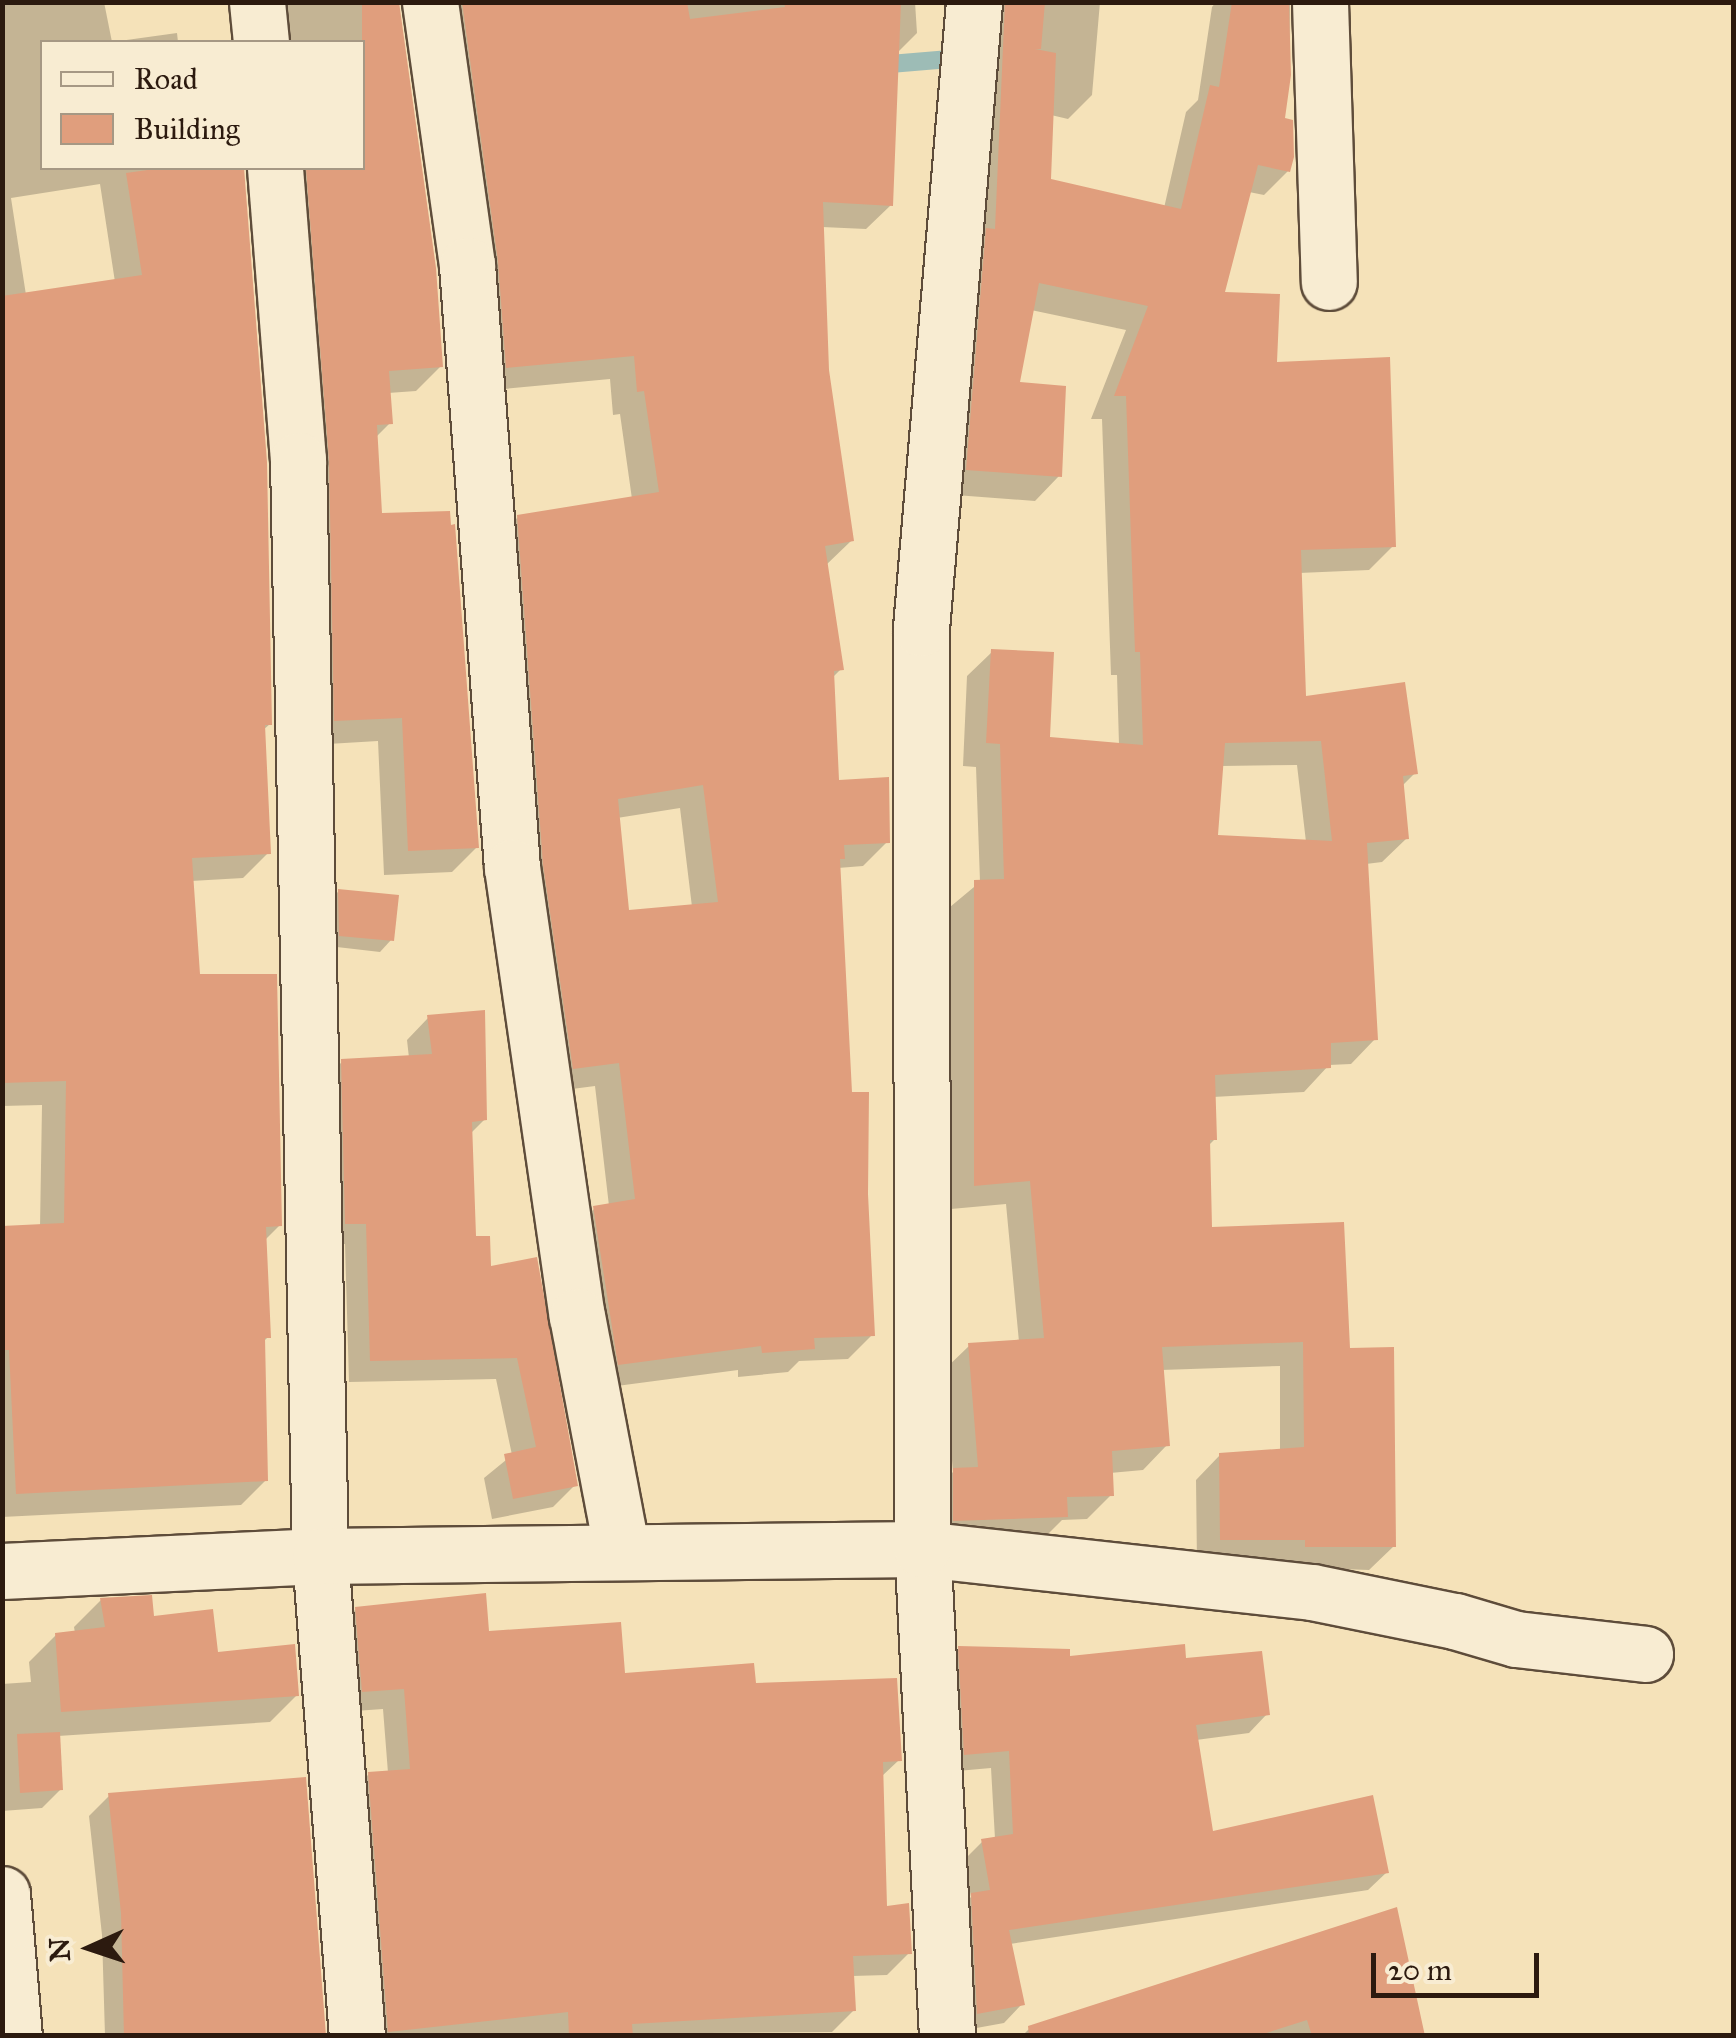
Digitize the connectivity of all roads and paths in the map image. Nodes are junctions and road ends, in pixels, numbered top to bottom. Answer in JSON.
{"nodes":[{"id":1,"x":257,"y":2,"type":"edge"},
{"id":2,"x":430,"y":2,"type":"edge"},
{"id":3,"x":974,"y":2,"type":"edge"},
{"id":4,"x":1320,"y":2,"type":"edge"},
{"id":5,"x":261,"y":40,"type":"edge"},
{"id":6,"x":275,"y":170,"type":"edge"},
{"id":7,"x":1329,"y":282,"type":"dead end"},
{"id":8,"x":922,"y":1549,"type":"junction"},
{"id":9,"x":622,"y":1551,"type":"junction"},
{"id":10,"x":320,"y":1556,"type":"junction"},
{"id":11,"x":2,"y":1572,"type":"edge"},
{"id":12,"x":1645,"y":1654,"type":"dead end"},
{"id":13,"x":2,"y":1894,"type":"edge"},
{"id":14,"x":14,"y":2036,"type":"edge"},
{"id":15,"x":356,"y":2036,"type":"edge"},
{"id":16,"x":947,"y":2036,"type":"edge"}],
"edges":[{"from":1,"to":5,"type":"street"},
{"from":2,"to":9,"type":"street"},
{"from":3,"to":8,"type":"street"},
{"from":4,"to":7,"type":"street"},
{"from":6,"to":10,"type":"street"},
{"from":8,"to":9,"type":"street"},
{"from":8,"to":12,"type":"street"},
{"from":8,"to":16,"type":"street"},
{"from":9,"to":10,"type":"street"},
{"from":10,"to":11,"type":"street"},
{"from":10,"to":15,"type":"street"},
{"from":13,"to":14,"type":"street"}]}
